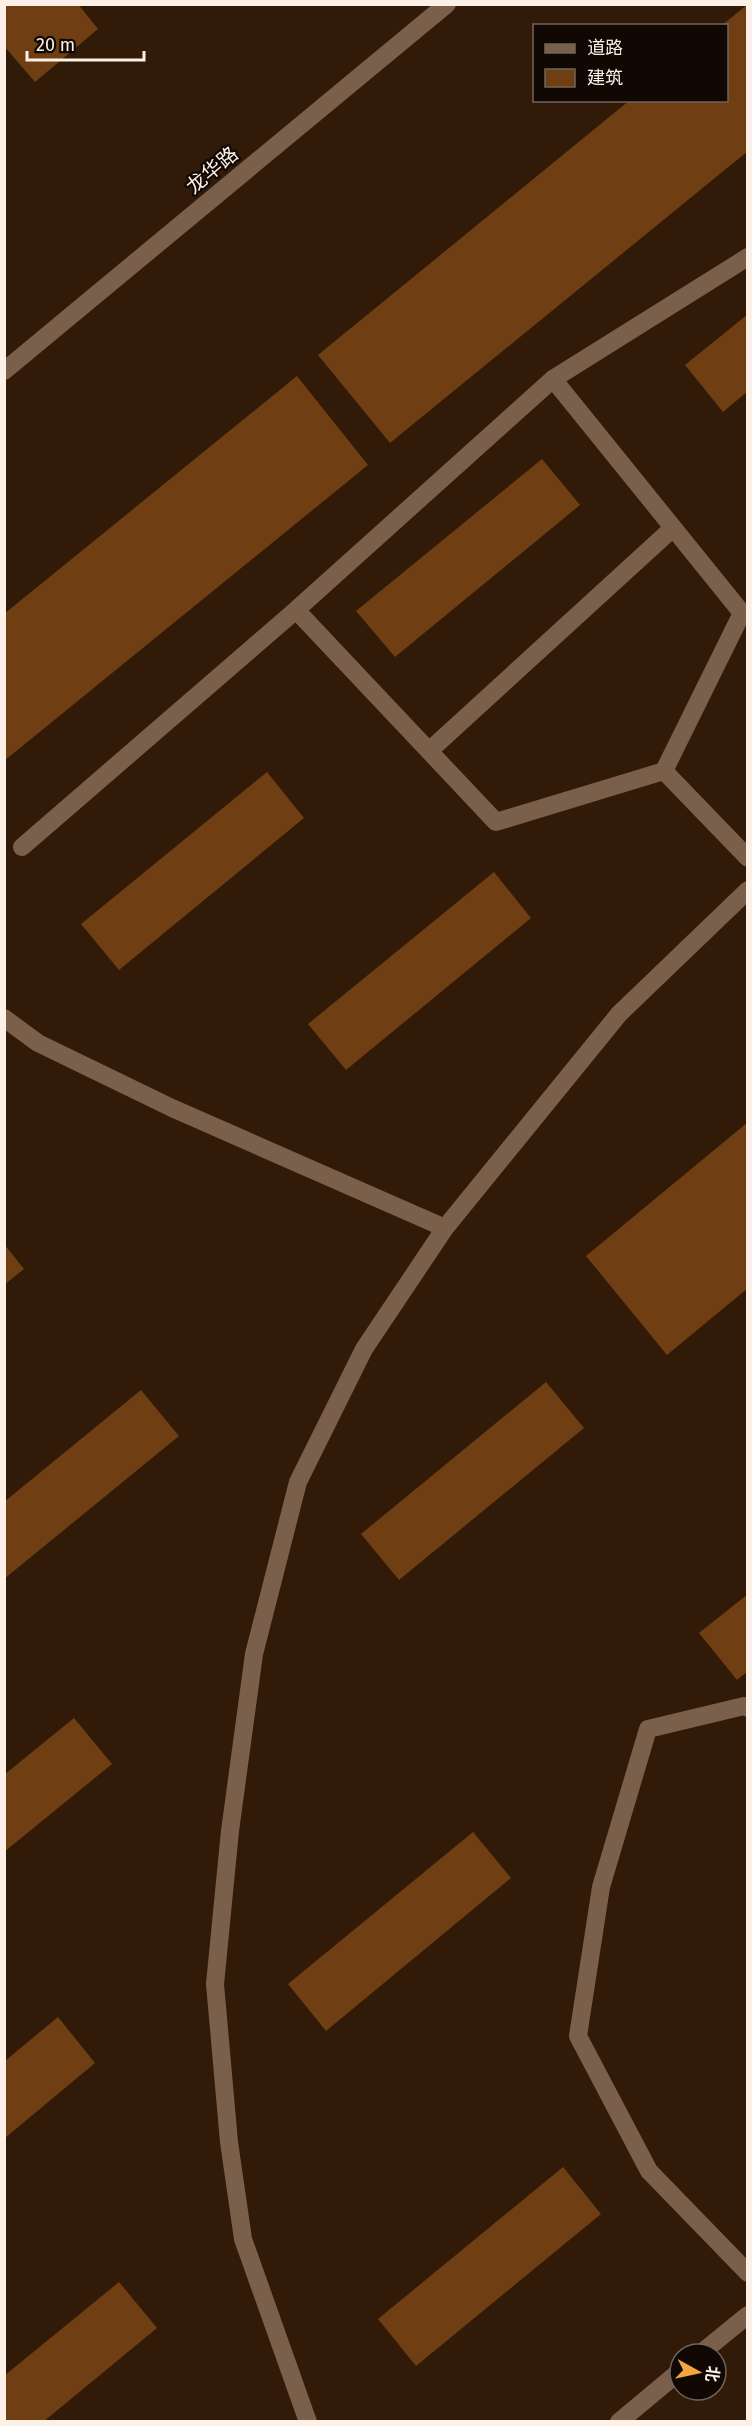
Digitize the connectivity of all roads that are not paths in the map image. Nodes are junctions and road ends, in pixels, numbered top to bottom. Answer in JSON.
{"nodes":[{"id":1,"x":447,"y":4,"type":"edge"},
{"id":2,"x":747,"y":257,"type":"edge"},
{"id":3,"x":4,"y":371,"type":"edge"},
{"id":4,"x":553,"y":379,"type":"junction"},
{"id":5,"x":673,"y":528,"type":"junction"},
{"id":6,"x":296,"y":610,"type":"junction"},
{"id":7,"x":429,"y":751,"type":"junction"},
{"id":8,"x":664,"y":771,"type":"junction"},
{"id":9,"x":22,"y":847,"type":"dead end"},
{"id":10,"x":747,"y":858,"type":"edge"},
{"id":11,"x":747,"y":890,"type":"edge"},
{"id":12,"x":4,"y":1018,"type":"edge"},
{"id":13,"x":445,"y":1228,"type":"junction"},
{"id":14,"x":747,"y":1708,"type":"edge"},
{"id":15,"x":747,"y":2273,"type":"edge"},
{"id":16,"x":747,"y":2315,"type":"edge"},
{"id":17,"x":714,"y":2342,"type":"edge"},
{"id":18,"x":668,"y":2381,"type":"edge"},
{"id":19,"x":308,"y":2421,"type":"edge"},
{"id":20,"x":619,"y":2421,"type":"edge"}],
"edges":[{"from":1,"to":3,"type":"street","name":"龙华路"},
{"from":2,"to":4,"type":"street"},
{"from":4,"to":5,"type":"street"},
{"from":4,"to":6,"type":"street"},
{"from":5,"to":7,"type":"street"},
{"from":5,"to":8,"type":"street"},
{"from":6,"to":7,"type":"street"},
{"from":6,"to":9,"type":"street"},
{"from":7,"to":8,"type":"street"},
{"from":8,"to":10,"type":"street"},
{"from":11,"to":13,"type":"street"},
{"from":12,"to":13,"type":"street"},
{"from":13,"to":19,"type":"street"},
{"from":14,"to":15,"type":"street"},
{"from":16,"to":17,"type":"street"},
{"from":18,"to":20,"type":"street"}]}
